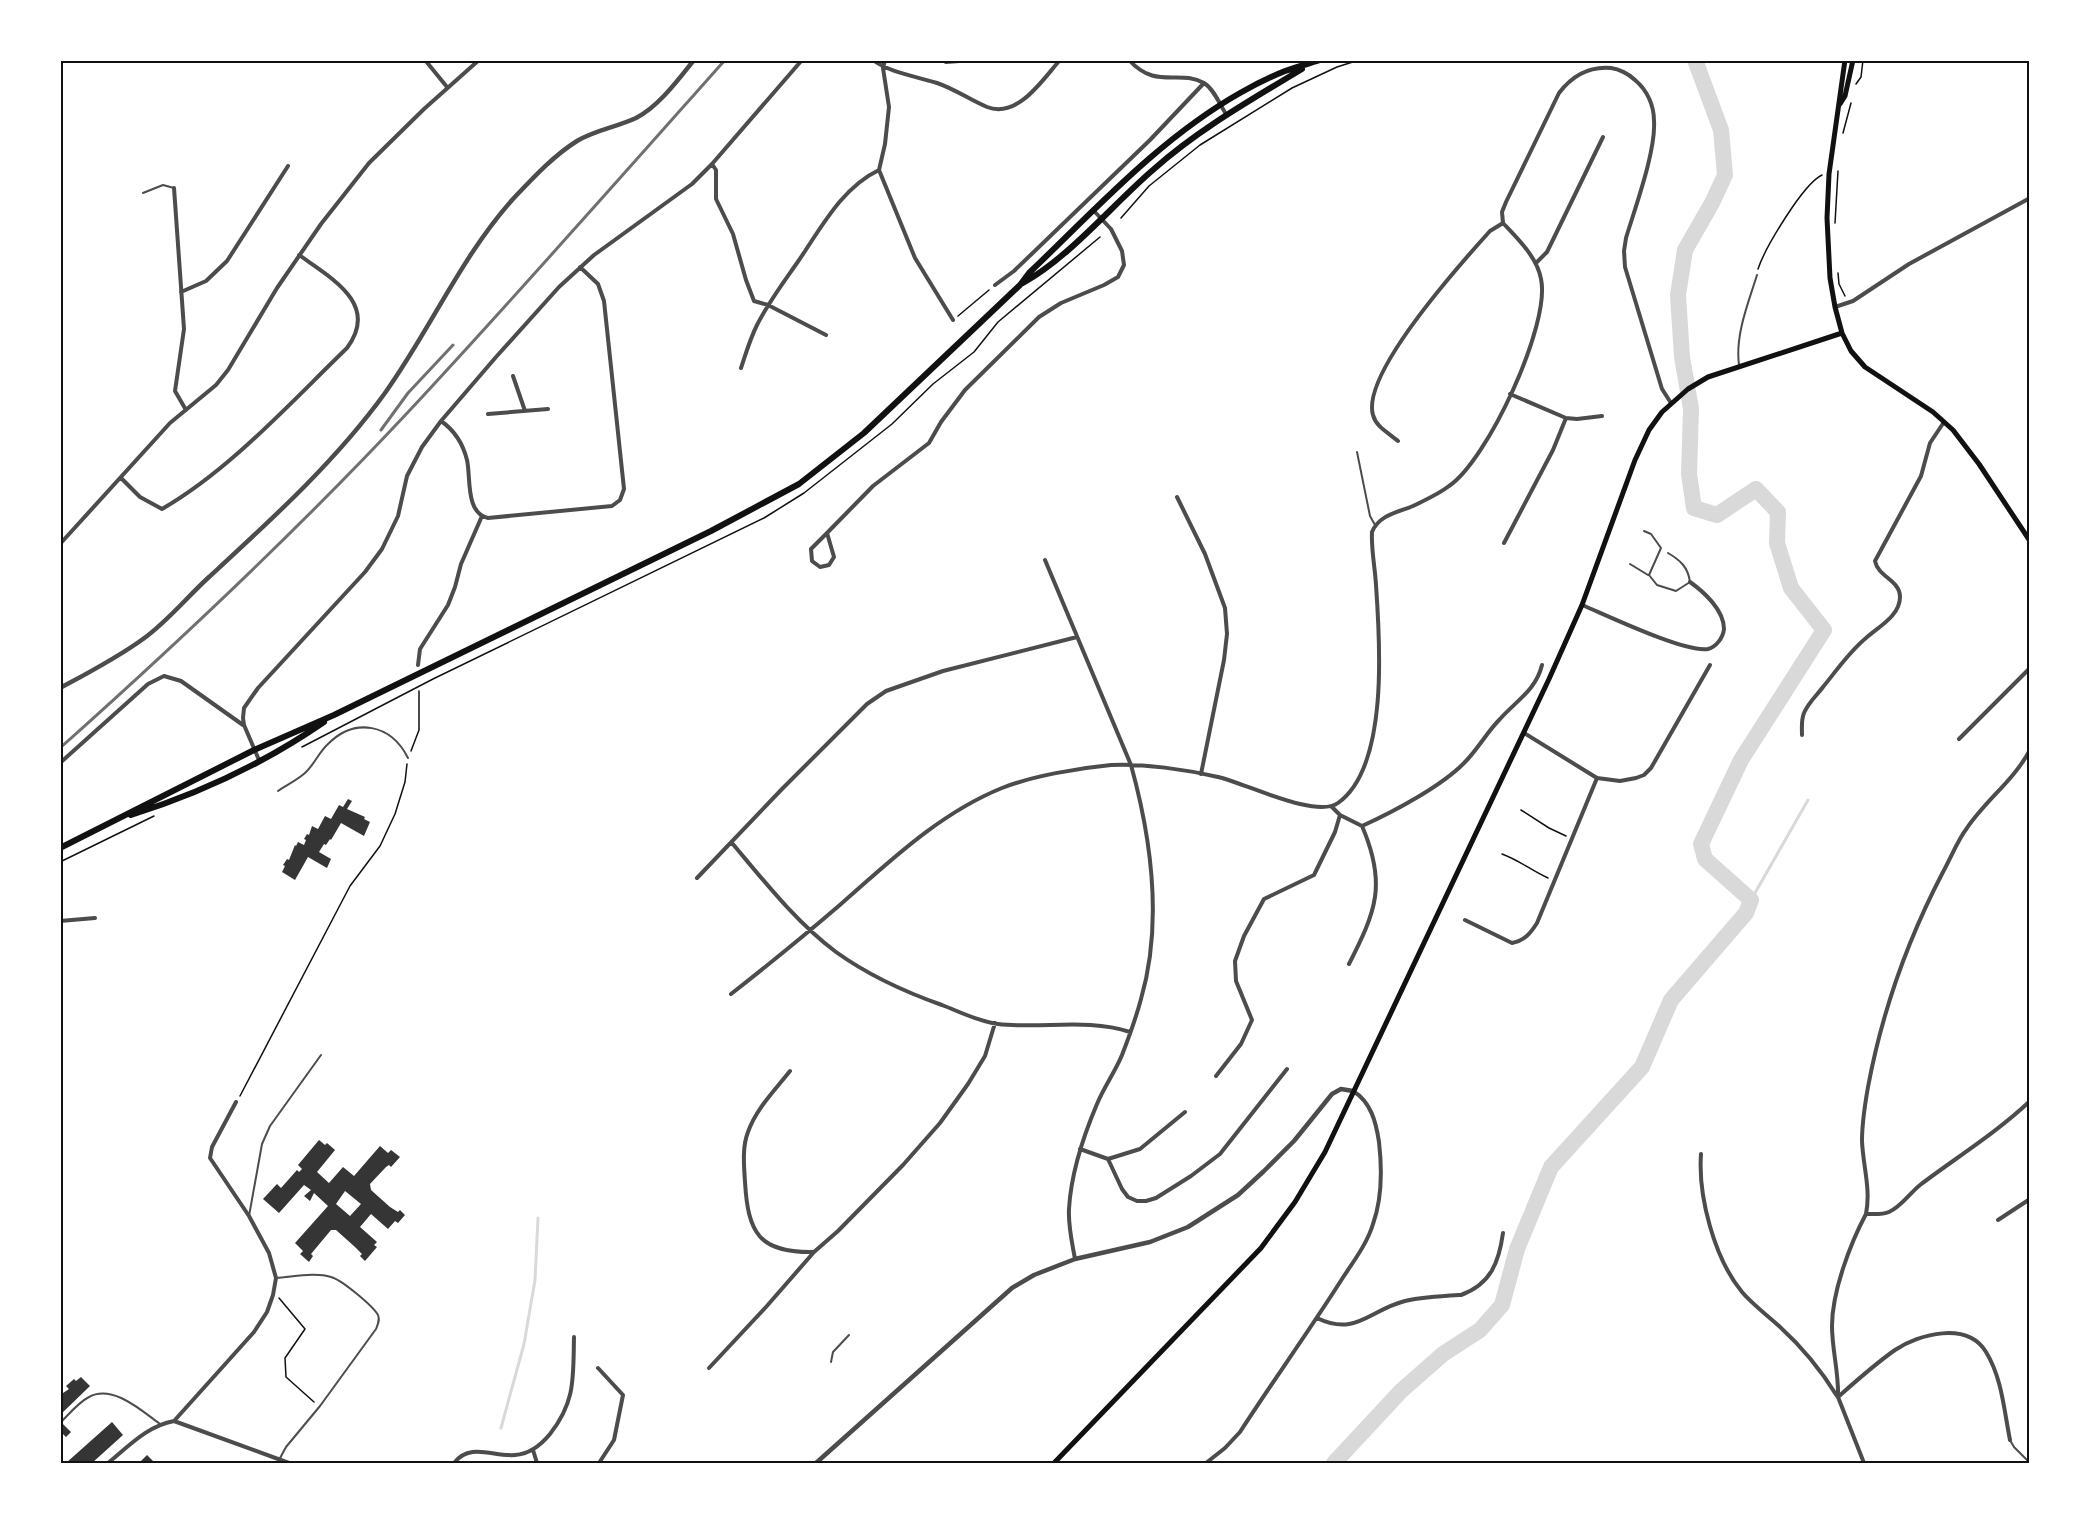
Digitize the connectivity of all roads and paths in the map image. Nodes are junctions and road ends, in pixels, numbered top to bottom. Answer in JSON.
{"nodes":[{"id":1,"x":425,"y":60,"type":"edge"},
{"id":2,"x":479,"y":60,"type":"edge"},
{"id":3,"x":693,"y":60,"type":"edge"},
{"id":4,"x":802,"y":60,"type":"edge"},
{"id":5,"x":873,"y":60,"type":"edge"},
{"id":6,"x":885,"y":60,"type":"edge"},
{"id":7,"x":974,"y":60,"type":"edge"},
{"id":8,"x":1060,"y":60,"type":"edge"},
{"id":9,"x":1129,"y":60,"type":"edge"},
{"id":10,"x":1320,"y":60,"type":"edge"},
{"id":11,"x":1359,"y":60,"type":"edge"},
{"id":12,"x":1845,"y":60,"type":"edge"},
{"id":13,"x":1853,"y":60,"type":"edge"},
{"id":14,"x":1863,"y":60,"type":"edge"},
{"id":15,"x":946,"y":62,"type":"dead end"},
{"id":16,"x":1310,"y":64,"type":"junction"},
{"id":17,"x":883,"y":68,"type":"junction"},
{"id":18,"x":1204,"y":83,"type":"junction"},
{"id":19,"x":1855,"y":85,"type":"dead end"},
{"id":20,"x":447,"y":87,"type":"junction"},
{"id":21,"x":1852,"y":96,"type":"dead end"},
{"id":22,"x":1220,"y":105,"type":"junction"},
{"id":23,"x":1839,"y":105,"type":"junction"},
{"id":24,"x":1226,"y":114,"type":"junction"},
{"id":25,"x":1603,"y":137,"type":"dead end"},
{"id":26,"x":1842,"y":138,"type":"dead end"},
{"id":27,"x":712,"y":164,"type":"junction"},
{"id":28,"x":1838,"y":164,"type":"dead end"},
{"id":29,"x":288,"y":166,"type":"dead end"},
{"id":30,"x":879,"y":170,"type":"junction"},
{"id":31,"x":1829,"y":174,"type":"junction"},
{"id":32,"x":174,"y":188,"type":"joint"},
{"id":33,"x":143,"y":193,"type":"dead end"},
{"id":34,"x":2030,"y":198,"type":"edge"},
{"id":35,"x":1094,"y":211,"type":"junction"},
{"id":36,"x":1101,"y":218,"type":"junction"},
{"id":37,"x":1121,"y":218,"type":"dead end"},
{"id":38,"x":1835,"y":222,"type":"dead end"},
{"id":39,"x":1503,"y":223,"type":"junction"},
{"id":40,"x":1100,"y":237,"type":"dead end"},
{"id":41,"x":299,"y":255,"type":"junction"},
{"id":42,"x":1536,"y":263,"type":"junction"},
{"id":43,"x":1837,"y":265,"type":"dead end"},
{"id":44,"x":580,"y":267,"type":"junction"},
{"id":45,"x":1757,"y":275,"type":"joint"},
{"id":46,"x":995,"y":285,"type":"joint"},
{"id":47,"x":1020,"y":285,"type":"junction"},
{"id":48,"x":181,"y":292,"type":"junction"},
{"id":49,"x":1847,"y":304,"type":"junction"},
{"id":50,"x":768,"y":305,"type":"junction"},
{"id":51,"x":1835,"y":307,"type":"junction"},
{"id":52,"x":953,"y":320,"type":"joint"},
{"id":53,"x":1842,"y":333,"type":"junction"},
{"id":54,"x":826,"y":335,"type":"dead end"},
{"id":55,"x":1739,"y":366,"type":"junction"},
{"id":56,"x":741,"y":368,"type":"dead end"},
{"id":57,"x":513,"y":376,"type":"dead end"},
{"id":58,"x":933,"y":384,"type":"dead end"},
{"id":59,"x":1510,"y":394,"type":"junction"},
{"id":60,"x":1671,"y":403,"type":"junction"},
{"id":61,"x":548,"y":409,"type":"dead end"},
{"id":62,"x":186,"y":410,"type":"junction"},
{"id":63,"x":525,"y":411,"type":"junction"},
{"id":64,"x":488,"y":414,"type":"dead end"},
{"id":65,"x":1602,"y":416,"type":"dead end"},
{"id":66,"x":1566,"y":418,"type":"junction"},
{"id":67,"x":441,"y":421,"type":"junction"},
{"id":68,"x":1944,"y":421,"type":"junction"},
{"id":69,"x":1398,"y":441,"type":"dead end"},
{"id":70,"x":1357,"y":452,"type":"dead end"},
{"id":71,"x":121,"y":478,"type":"junction"},
{"id":72,"x":1177,"y":497,"type":"dead end"},
{"id":73,"x":482,"y":516,"type":"junction"},
{"id":74,"x":1375,"y":526,"type":"junction"},
{"id":75,"x":1644,"y":531,"type":"dead end"},
{"id":76,"x":827,"y":533,"type":"junction"},
{"id":77,"x":2030,"y":541,"type":"edge"},
{"id":78,"x":1504,"y":543,"type":"dead end"},
{"id":79,"x":60,"y":544,"type":"edge"},
{"id":80,"x":1668,"y":553,"type":"dead end"},
{"id":81,"x":1045,"y":560,"type":"dead end"},
{"id":82,"x":1630,"y":564,"type":"dead end"},
{"id":83,"x":1649,"y":575,"type":"junction"},
{"id":84,"x":1690,"y":582,"type":"junction"},
{"id":85,"x":1582,"y":605,"type":"junction"},
{"id":86,"x":1077,"y":637,"type":"junction"},
{"id":87,"x":418,"y":665,"type":"dead end"},
{"id":88,"x":1542,"y":665,"type":"dead end"},
{"id":89,"x":1710,"y":665,"type":"dead end"},
{"id":90,"x":2030,"y":668,"type":"edge"},
{"id":91,"x":60,"y":688,"type":"edge"},
{"id":92,"x":419,"y":691,"type":"dead end"},
{"id":93,"x":400,"y":695,"type":"dead end"},
{"id":94,"x":368,"y":712,"type":"dead end"},
{"id":95,"x":334,"y":715,"type":"junction"},
{"id":96,"x":244,"y":725,"type":"junction"},
{"id":97,"x":1523,"y":733,"type":"junction"},
{"id":98,"x":1802,"y":735,"type":"dead end"},
{"id":99,"x":1959,"y":739,"type":"dead end"},
{"id":100,"x":254,"y":750,"type":"junction"},
{"id":101,"x":2030,"y":750,"type":"edge"},
{"id":102,"x":408,"y":758,"type":"junction"},
{"id":103,"x":259,"y":760,"type":"junction"},
{"id":104,"x":60,"y":763,"type":"edge"},
{"id":105,"x":1131,"y":765,"type":"junction"},
{"id":106,"x":1202,"y":774,"type":"junction"},
{"id":107,"x":1597,"y":777,"type":"junction"},
{"id":108,"x":278,"y":791,"type":"dead end"},
{"id":109,"x":1332,"y":807,"type":"junction"},
{"id":110,"x":1521,"y":810,"type":"dead end"},
{"id":111,"x":1340,"y":815,"type":"junction"},
{"id":112,"x":121,"y":818,"type":"junction"},
{"id":113,"x":136,"y":824,"type":"dead end"},
{"id":114,"x":1362,"y":826,"type":"junction"},
{"id":115,"x":1572,"y":840,"type":"junction"},
{"id":116,"x":732,"y":843,"type":"junction"},
{"id":117,"x":60,"y":848,"type":"edge"},
{"id":118,"x":1502,"y":854,"type":"dead end"},
{"id":119,"x":60,"y":862,"type":"edge"},
{"id":120,"x":697,"y":878,"type":"dead end"},
{"id":121,"x":1554,"y":881,"type":"junction"},
{"id":122,"x":95,"y":918,"type":"dead end"},
{"id":123,"x":1465,"y":920,"type":"dead end"},
{"id":124,"x":60,"y":921,"type":"edge"},
{"id":125,"x":810,"y":930,"type":"junction"},
{"id":126,"x":1349,"y":964,"type":"dead end"},
{"id":127,"x":731,"y":994,"type":"dead end"},
{"id":128,"x":995,"y":1023,"type":"junction"},
{"id":129,"x":1130,"y":1032,"type":"junction"},
{"id":130,"x":321,"y":1054,"type":"dead end"},
{"id":131,"x":1287,"y":1069,"type":"dead end"},
{"id":132,"x":790,"y":1071,"type":"dead end"},
{"id":133,"x":1216,"y":1076,"type":"dead end"},
{"id":134,"x":1353,"y":1091,"type":"junction"},
{"id":135,"x":2030,"y":1101,"type":"edge"},
{"id":136,"x":236,"y":1102,"type":"joint"},
{"id":137,"x":1185,"y":1112,"type":"dead end"},
{"id":138,"x":1080,"y":1149,"type":"junction"},
{"id":139,"x":1701,"y":1154,"type":"dead end"},
{"id":140,"x":1108,"y":1159,"type":"junction"},
{"id":141,"x":2030,"y":1199,"type":"edge"},
{"id":142,"x":1866,"y":1214,"type":"junction"},
{"id":143,"x":249,"y":1216,"type":"junction"},
{"id":144,"x":1998,"y":1220,"type":"dead end"},
{"id":145,"x":1503,"y":1233,"type":"dead end"},
{"id":146,"x":814,"y":1252,"type":"junction"},
{"id":147,"x":1075,"y":1259,"type":"junction"},
{"id":148,"x":276,"y":1278,"type":"junction"},
{"id":149,"x":273,"y":1295,"type":"junction"},
{"id":150,"x":1317,"y":1318,"type":"junction"},
{"id":151,"x":849,"y":1335,"type":"dead end"},
{"id":152,"x":574,"y":1337,"type":"dead end"},
{"id":153,"x":831,"y":1362,"type":"dead end"},
{"id":154,"x":598,"y":1368,"type":"dead end"},
{"id":155,"x":709,"y":1368,"type":"dead end"},
{"id":156,"x":1838,"y":1396,"type":"junction"},
{"id":157,"x":320,"y":1406,"type":"junction"},
{"id":158,"x":174,"y":1421,"type":"junction"},
{"id":159,"x":61,"y":1422,"type":"edge"},
{"id":160,"x":160,"y":1424,"type":"junction"},
{"id":161,"x":2010,"y":1440,"type":"joint"},
{"id":162,"x":533,"y":1450,"type":"junction"},
{"id":163,"x":279,"y":1460,"type":"junction"},
{"id":164,"x":823,"y":1460,"type":"edge"},
{"id":165,"x":108,"y":1463,"type":"edge"},
{"id":166,"x":289,"y":1463,"type":"edge"},
{"id":167,"x":454,"y":1463,"type":"edge"},
{"id":168,"x":537,"y":1463,"type":"edge"},
{"id":169,"x":599,"y":1463,"type":"edge"},
{"id":170,"x":816,"y":1463,"type":"edge"},
{"id":171,"x":1054,"y":1463,"type":"edge"},
{"id":172,"x":1206,"y":1463,"type":"edge"},
{"id":173,"x":1864,"y":1463,"type":"edge"},
{"id":174,"x":2030,"y":1463,"type":"edge"}],
"edges":[{"from":1,"to":20,"type":"street"},
{"from":2,"to":20,"type":"street"},
{"from":3,"to":91,"type":"street"},
{"from":4,"to":27,"type":"street"},
{"from":5,"to":17,"type":"street"},
{"from":6,"to":17,"type":"street"},
{"from":7,"to":15,"type":"street"},
{"from":8,"to":17,"type":"street"},
{"from":9,"to":18,"type":"street"},
{"from":10,"to":16,"type":"main road"},
{"from":11,"to":37,"type":"path"},
{"from":12,"to":23,"type":"main road"},
{"from":13,"to":23,"type":"main road"},
{"from":14,"to":19,"type":"path"},
{"from":16,"to":22,"type":"main road"},
{"from":16,"to":24,"type":"main road"},
{"from":17,"to":30,"type":"street"},
{"from":18,"to":22,"type":"street"},
{"from":18,"to":46,"type":"street"},
{"from":20,"to":41,"type":"street"},
{"from":21,"to":26,"type":"path"},
{"from":22,"to":24,"type":"street"},
{"from":22,"to":35,"type":"main road"},
{"from":23,"to":31,"type":"main road"},
{"from":24,"to":36,"type":"main road"},
{"from":25,"to":42,"type":"street"},
{"from":27,"to":44,"type":"street"},
{"from":27,"to":50,"type":"street"},
{"from":28,"to":38,"type":"path"},
{"from":29,"to":48,"type":"street"},
{"from":30,"to":50,"type":"street"},
{"from":30,"to":52,"type":"street"},
{"from":31,"to":45,"type":"path"},
{"from":31,"to":51,"type":"main road"},
{"from":32,"to":33,"type":"lane"},
{"from":32,"to":48,"type":"street"},
{"from":34,"to":49,"type":"street"},
{"from":35,"to":36,"type":"street"},
{"from":35,"to":47,"type":"main road"},
{"from":36,"to":47,"type":"main road"},
{"from":36,"to":76,"type":"street"},
{"from":39,"to":42,"type":"street"},
{"from":39,"to":60,"type":"street"},
{"from":39,"to":69,"type":"street"},
{"from":40,"to":58,"type":"path"},
{"from":41,"to":62,"type":"street"},
{"from":41,"to":71,"type":"street"},
{"from":42,"to":59,"type":"street"},
{"from":43,"to":49,"type":"path"},
{"from":44,"to":67,"type":"street"},
{"from":44,"to":73,"type":"street"},
{"from":45,"to":55,"type":"lane"},
{"from":46,"to":52,"type":"path"},
{"from":47,"to":95,"type":"main road"},
{"from":48,"to":62,"type":"street"},
{"from":49,"to":51,"type":"street"},
{"from":50,"to":54,"type":"street"},
{"from":50,"to":56,"type":"street"},
{"from":51,"to":53,"type":"main road"},
{"from":53,"to":55,"type":"main road"},
{"from":53,"to":68,"type":"main road"},
{"from":55,"to":60,"type":"main road"},
{"from":57,"to":63,"type":"street"},
{"from":59,"to":66,"type":"street"},
{"from":59,"to":74,"type":"street"},
{"from":60,"to":85,"type":"main road"},
{"from":61,"to":63,"type":"street"},
{"from":62,"to":71,"type":"street"},
{"from":63,"to":64,"type":"street"},
{"from":65,"to":66,"type":"street"},
{"from":66,"to":78,"type":"street"},
{"from":67,"to":73,"type":"street"},
{"from":67,"to":96,"type":"street"},
{"from":68,"to":77,"type":"main road"},
{"from":68,"to":98,"type":"street"},
{"from":70,"to":74,"type":"lane"},
{"from":71,"to":79,"type":"street"},
{"from":72,"to":106,"type":"street"},
{"from":73,"to":87,"type":"street"},
{"from":74,"to":109,"type":"street"},
{"from":75,"to":83,"type":"lane"},
{"from":76,"to":76,"type":"street"},
{"from":80,"to":84,"type":"lane"},
{"from":81,"to":86,"type":"street"},
{"from":82,"to":83,"type":"lane"},
{"from":83,"to":84,"type":"lane"},
{"from":84,"to":85,"type":"street"},
{"from":85,"to":97,"type":"main road"},
{"from":86,"to":105,"type":"street"},
{"from":86,"to":116,"type":"street"},
{"from":88,"to":114,"type":"street"},
{"from":89,"to":107,"type":"street"},
{"from":90,"to":99,"type":"street"},
{"from":92,"to":102,"type":"path"},
{"from":93,"to":94,"type":"path"},
{"from":95,"to":100,"type":"main road"},
{"from":95,"to":103,"type":"main road"},
{"from":96,"to":100,"type":"street"},
{"from":96,"to":104,"type":"street"},
{"from":97,"to":107,"type":"street"},
{"from":97,"to":134,"type":"main road"},
{"from":100,"to":103,"type":"street"},
{"from":100,"to":112,"type":"main road"},
{"from":101,"to":142,"type":"street"},
{"from":102,"to":108,"type":"lane"},
{"from":102,"to":136,"type":"path"},
{"from":103,"to":112,"type":"main road"},
{"from":105,"to":106,"type":"street"},
{"from":105,"to":125,"type":"street"},
{"from":105,"to":129,"type":"street"},
{"from":106,"to":109,"type":"street"},
{"from":107,"to":115,"type":"street"},
{"from":109,"to":111,"type":"street"},
{"from":110,"to":115,"type":"path"},
{"from":111,"to":114,"type":"street"},
{"from":111,"to":133,"type":"street"},
{"from":112,"to":117,"type":"main road"},
{"from":113,"to":119,"type":"path"},
{"from":114,"to":126,"type":"street"},
{"from":115,"to":121,"type":"street"},
{"from":116,"to":120,"type":"street"},
{"from":116,"to":125,"type":"street"},
{"from":118,"to":121,"type":"path"},
{"from":121,"to":123,"type":"street"},
{"from":122,"to":124,"type":"street"},
{"from":125,"to":127,"type":"street"},
{"from":125,"to":128,"type":"street"},
{"from":128,"to":129,"type":"street"},
{"from":128,"to":146,"type":"street"},
{"from":129,"to":138,"type":"street"},
{"from":130,"to":143,"type":"lane"},
{"from":131,"to":140,"type":"street"},
{"from":132,"to":146,"type":"street"},
{"from":134,"to":147,"type":"street"},
{"from":134,"to":150,"type":"street"},
{"from":134,"to":171,"type":"main road"},
{"from":135,"to":142,"type":"street"},
{"from":136,"to":143,"type":"street"},
{"from":137,"to":140,"type":"street"},
{"from":138,"to":140,"type":"street"},
{"from":138,"to":147,"type":"street"},
{"from":139,"to":156,"type":"street"},
{"from":141,"to":144,"type":"street"},
{"from":142,"to":156,"type":"street"},
{"from":143,"to":148,"type":"street"},
{"from":145,"to":150,"type":"street"},
{"from":146,"to":155,"type":"street"},
{"from":147,"to":164,"type":"street"},
{"from":148,"to":149,"type":"street"},
{"from":148,"to":157,"type":"lane"},
{"from":149,"to":157,"type":"path"},
{"from":149,"to":158,"type":"street"},
{"from":150,"to":172,"type":"street"},
{"from":151,"to":153,"type":"lane"},
{"from":152,"to":162,"type":"street"},
{"from":154,"to":169,"type":"street"},
{"from":156,"to":161,"type":"street"},
{"from":156,"to":173,"type":"street"},
{"from":157,"to":163,"type":"lane"},
{"from":158,"to":160,"type":"street"},
{"from":158,"to":163,"type":"street"},
{"from":159,"to":160,"type":"lane"},
{"from":160,"to":165,"type":"street"},
{"from":161,"to":174,"type":"lane"},
{"from":162,"to":167,"type":"street"},
{"from":162,"to":168,"type":"street"},
{"from":163,"to":166,"type":"street"},
{"from":164,"to":170,"type":"street"}]}
